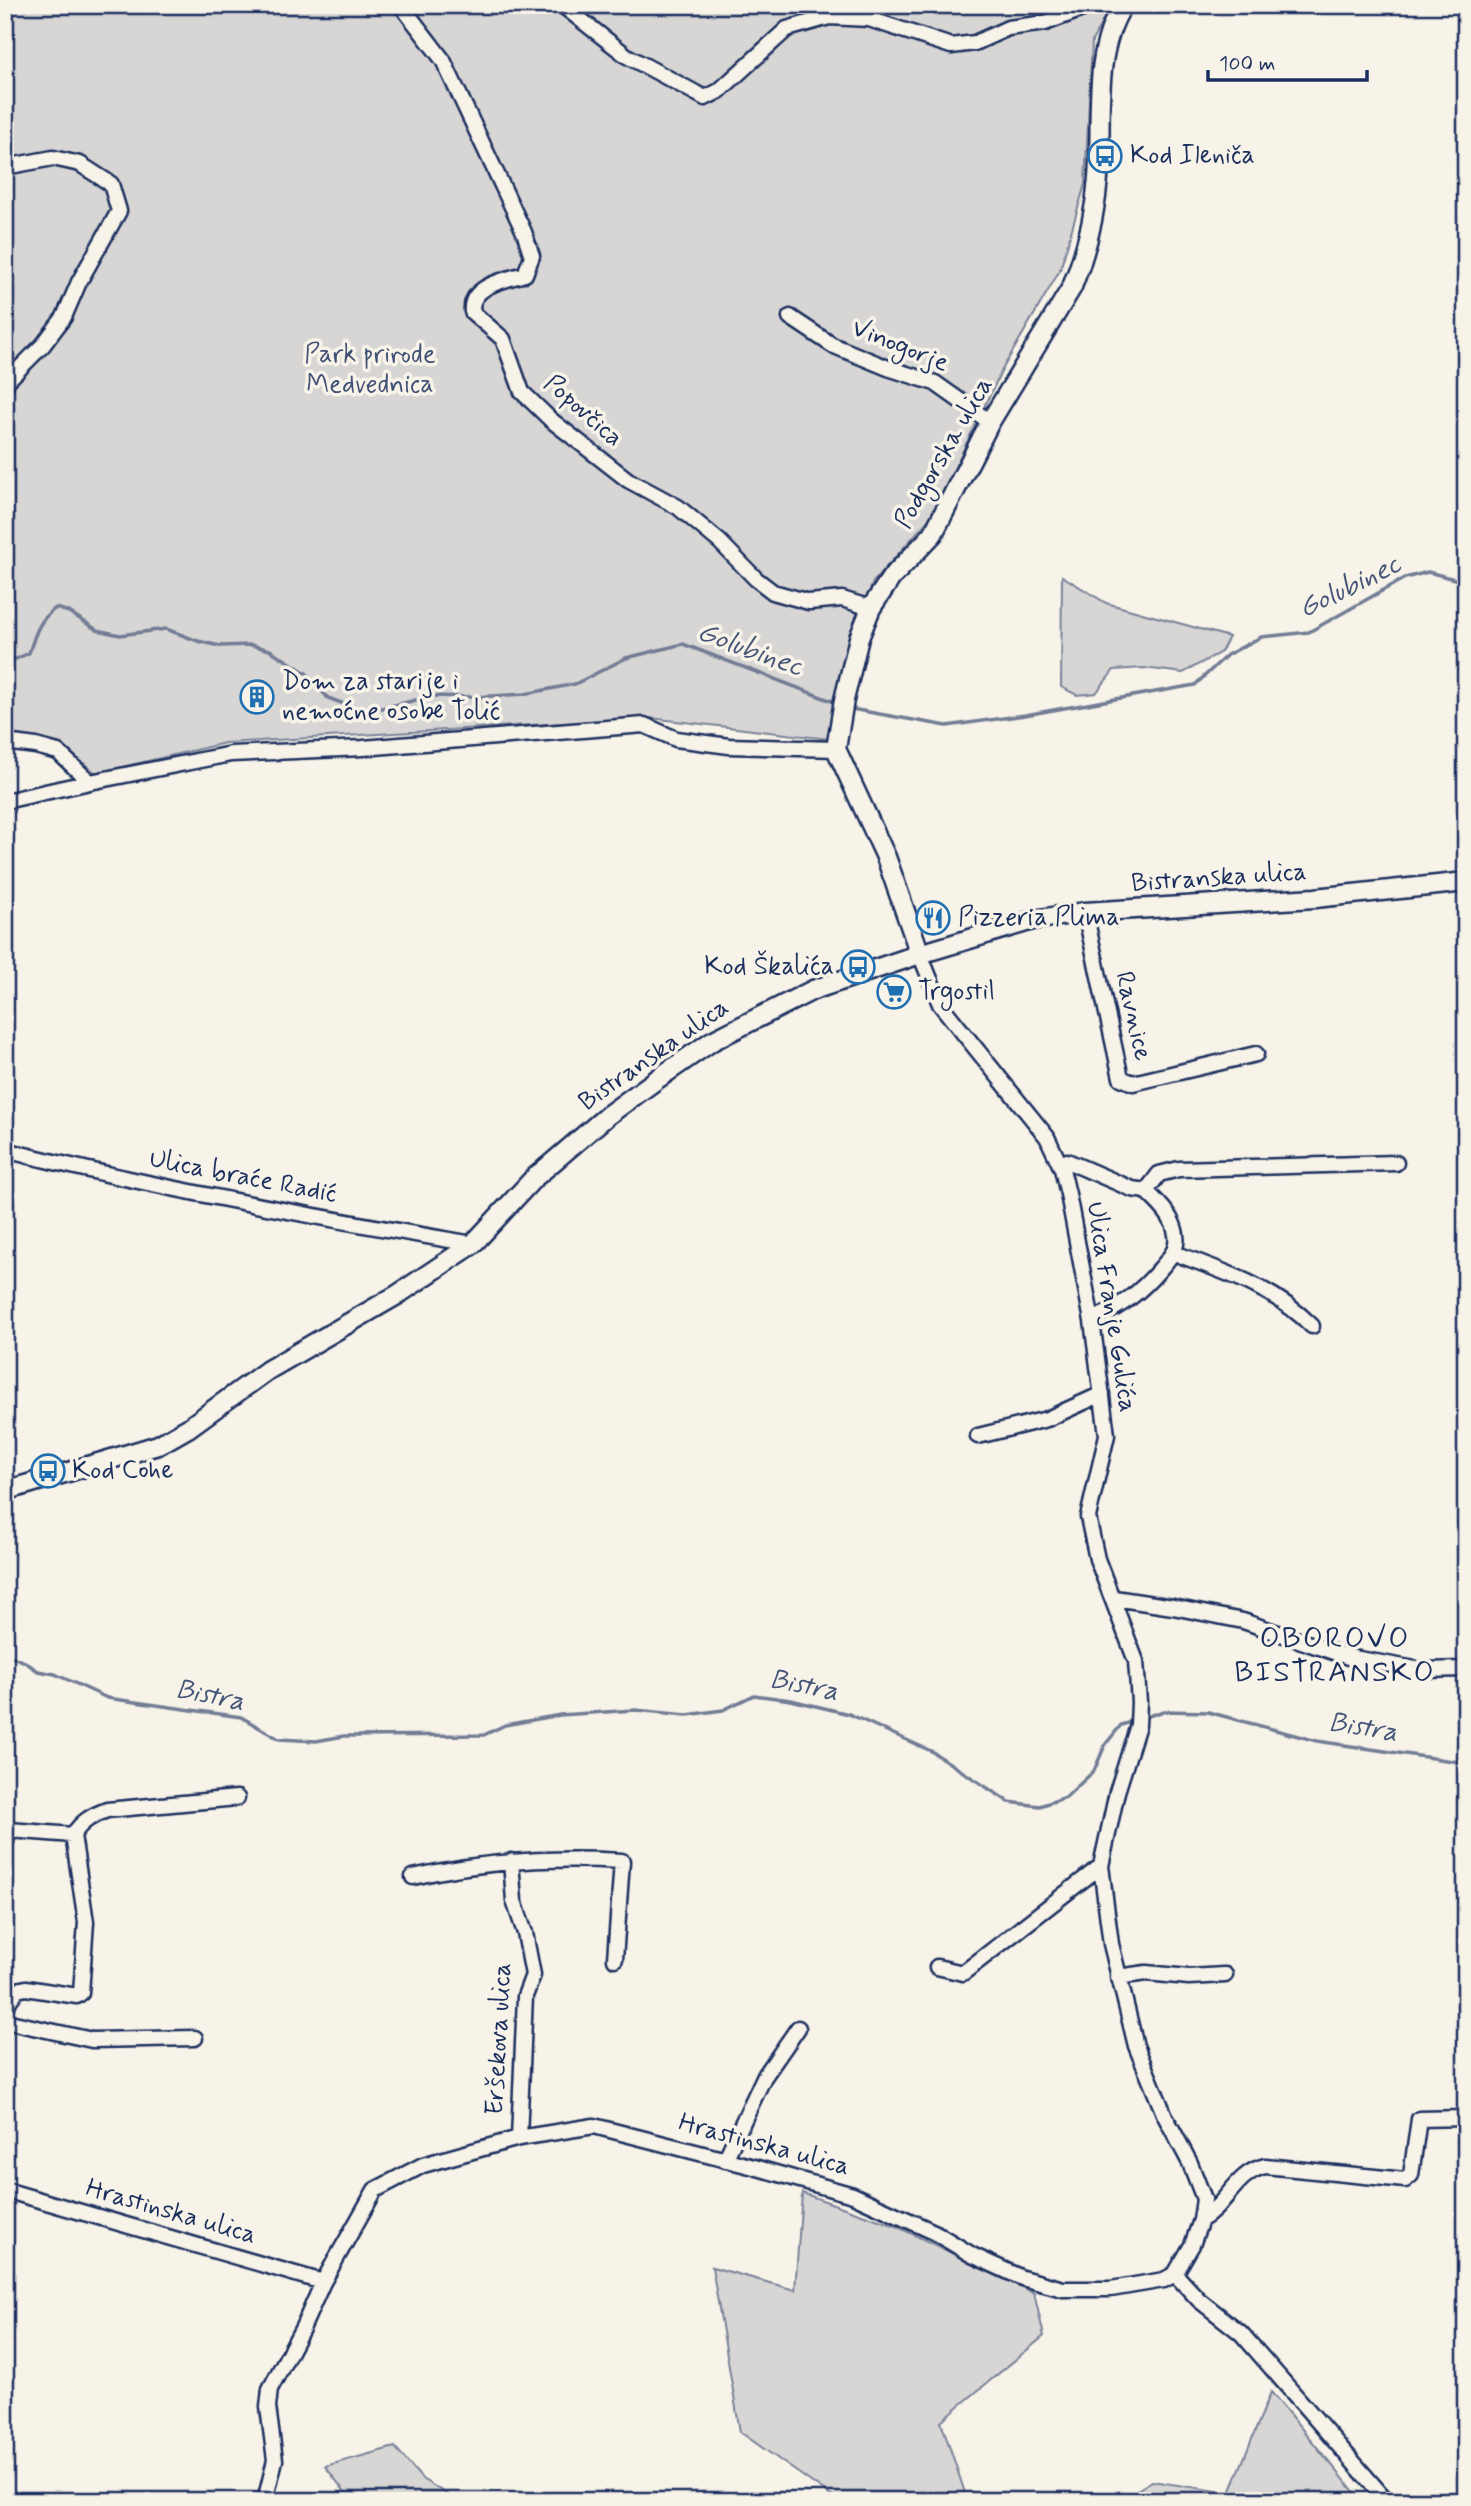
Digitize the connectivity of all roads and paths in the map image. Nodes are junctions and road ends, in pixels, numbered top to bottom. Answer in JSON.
{"nodes":[{"id":1,"x":401,"y":5,"type":"edge"},
{"id":2,"x":562,"y":5,"type":"edge"},
{"id":3,"x":1093,"y":5,"type":"edge"},
{"id":4,"x":1123,"y":5,"type":"edge"},
{"id":5,"x":5,"y":167,"type":"edge"},
{"id":6,"x":790,"y":317,"type":"dead end"},
{"id":7,"x":5,"y":387,"type":"edge"},
{"id":8,"x":990,"y":422,"type":"junction"},
{"id":9,"x":871,"y":608,"type":"junction"},
{"id":10,"x":5,"y":742,"type":"edge"},
{"id":11,"x":836,"y":749,"type":"junction"},
{"id":12,"x":90,"y":782,"type":"junction"},
{"id":13,"x":5,"y":801,"type":"edge"},
{"id":14,"x":1466,"y":882,"type":"edge"},
{"id":15,"x":1084,"y":912,"type":"junction"},
{"id":16,"x":920,"y":954,"type":"junction"},
{"id":17,"x":1256,"y":1054,"type":"dead end"},
{"id":18,"x":5,"y":1150,"type":"edge"},
{"id":19,"x":1396,"y":1163,"type":"dead end"},
{"id":20,"x":1062,"y":1169,"type":"junction"},
{"id":21,"x":1146,"y":1191,"type":"junction"},
{"id":22,"x":473,"y":1244,"type":"junction"},
{"id":23,"x":1174,"y":1253,"type":"junction"},
{"id":24,"x":1092,"y":1321,"type":"junction"},
{"id":25,"x":1312,"y":1326,"type":"dead end"},
{"id":26,"x":1102,"y":1394,"type":"junction"},
{"id":27,"x":978,"y":1436,"type":"dead end"},
{"id":28,"x":5,"y":1491,"type":"edge"},
{"id":29,"x":1114,"y":1598,"type":"junction"},
{"id":30,"x":1466,"y":1669,"type":"edge"},
{"id":31,"x":237,"y":1798,"type":"dead end"},
{"id":32,"x":73,"y":1835,"type":"junction"},
{"id":33,"x":5,"y":1845,"type":"edge"},
{"id":34,"x":512,"y":1861,"type":"junction"},
{"id":35,"x":1101,"y":1866,"type":"junction"},
{"id":36,"x":413,"y":1877,"type":"dead end"},
{"id":37,"x":615,"y":1959,"type":"dead end"},
{"id":38,"x":937,"y":1967,"type":"dead end"},
{"id":39,"x":1225,"y":1975,"type":"dead end"},
{"id":40,"x":1118,"y":1977,"type":"junction"},
{"id":41,"x":5,"y":2006,"type":"edge"},
{"id":42,"x":5,"y":2021,"type":"edge"},
{"id":43,"x":798,"y":2028,"type":"dead end"},
{"id":44,"x":195,"y":2038,"type":"dead end"},
{"id":45,"x":1466,"y":2118,"type":"edge"},
{"id":46,"x":519,"y":2138,"type":"junction"},
{"id":47,"x":725,"y":2160,"type":"junction"},
{"id":48,"x":5,"y":2190,"type":"edge"},
{"id":49,"x":1201,"y":2220,"type":"junction"},
{"id":50,"x":1175,"y":2274,"type":"junction"},
{"id":51,"x":323,"y":2282,"type":"junction"},
{"id":52,"x":265,"y":2501,"type":"edge"},
{"id":53,"x":1388,"y":2501,"type":"edge"}],
"edges":[{"from":1,"to":9,"type":"street","name":"Popovčica"},
{"from":2,"to":3,"type":"street"},
{"from":4,"to":8,"type":"main road","name":"Podgorska ulica"},
{"from":5,"to":7,"type":"street"},
{"from":6,"to":8,"type":"street","name":"Vinogorje"},
{"from":8,"to":9,"type":"main road","name":"Podgorska ulica"},
{"from":9,"to":11,"type":"main road","name":"Podgorska ulica"},
{"from":10,"to":12,"type":"street"},
{"from":11,"to":12,"type":"street"},
{"from":11,"to":16,"type":"main road"},
{"from":12,"to":13,"type":"street"},
{"from":14,"to":15,"type":"main road","name":"Bistranska ulica"},
{"from":15,"to":16,"type":"main road","name":"Bistranska ulica"},
{"from":15,"to":17,"type":"street","name":"Ravnice"},
{"from":16,"to":20,"type":"street","name":"Ulica Franje Gulića"},
{"from":16,"to":22,"type":"main road","name":"Bistranska ulica"},
{"from":18,"to":22,"type":"street","name":"Ulica braće Radić"},
{"from":19,"to":21,"type":"street"},
{"from":20,"to":21,"type":"street"},
{"from":20,"to":24,"type":"street","name":"Ulica Franje Gulića"},
{"from":21,"to":23,"type":"street"},
{"from":22,"to":28,"type":"main road","name":"Bistranska ulica"},
{"from":23,"to":24,"type":"street"},
{"from":23,"to":25,"type":"street"},
{"from":24,"to":26,"type":"street","name":"Ulica Franje Gulića"},
{"from":26,"to":27,"type":"street"},
{"from":26,"to":29,"type":"street","name":"Ulica Franje Gulića"},
{"from":29,"to":30,"type":"street"},
{"from":29,"to":35,"type":"street","name":"Ulica Franje Gulića"},
{"from":31,"to":32,"type":"street"},
{"from":32,"to":33,"type":"street"},
{"from":32,"to":41,"type":"street"},
{"from":34,"to":36,"type":"street"},
{"from":34,"to":37,"type":"street"},
{"from":34,"to":46,"type":"street","name":"Eršekova ulica"},
{"from":35,"to":38,"type":"street"},
{"from":35,"to":40,"type":"street","name":"Ulica Franje Gulića"},
{"from":39,"to":40,"type":"street"},
{"from":40,"to":49,"type":"street","name":"Ulica Franje Gulića"},
{"from":42,"to":44,"type":"street"},
{"from":43,"to":47,"type":"street"},
{"from":45,"to":49,"type":"street"},
{"from":46,"to":47,"type":"street","name":"Hrastinska ulica"},
{"from":46,"to":51,"type":"street","name":"Hrastinska ulica"},
{"from":47,"to":50,"type":"street","name":"Hrastinska ulica"},
{"from":48,"to":51,"type":"street","name":"Hrastinska ulica"},
{"from":49,"to":50,"type":"street"},
{"from":50,"to":53,"type":"street"},
{"from":51,"to":52,"type":"street","name":"Hrastinska ulica"}]}
